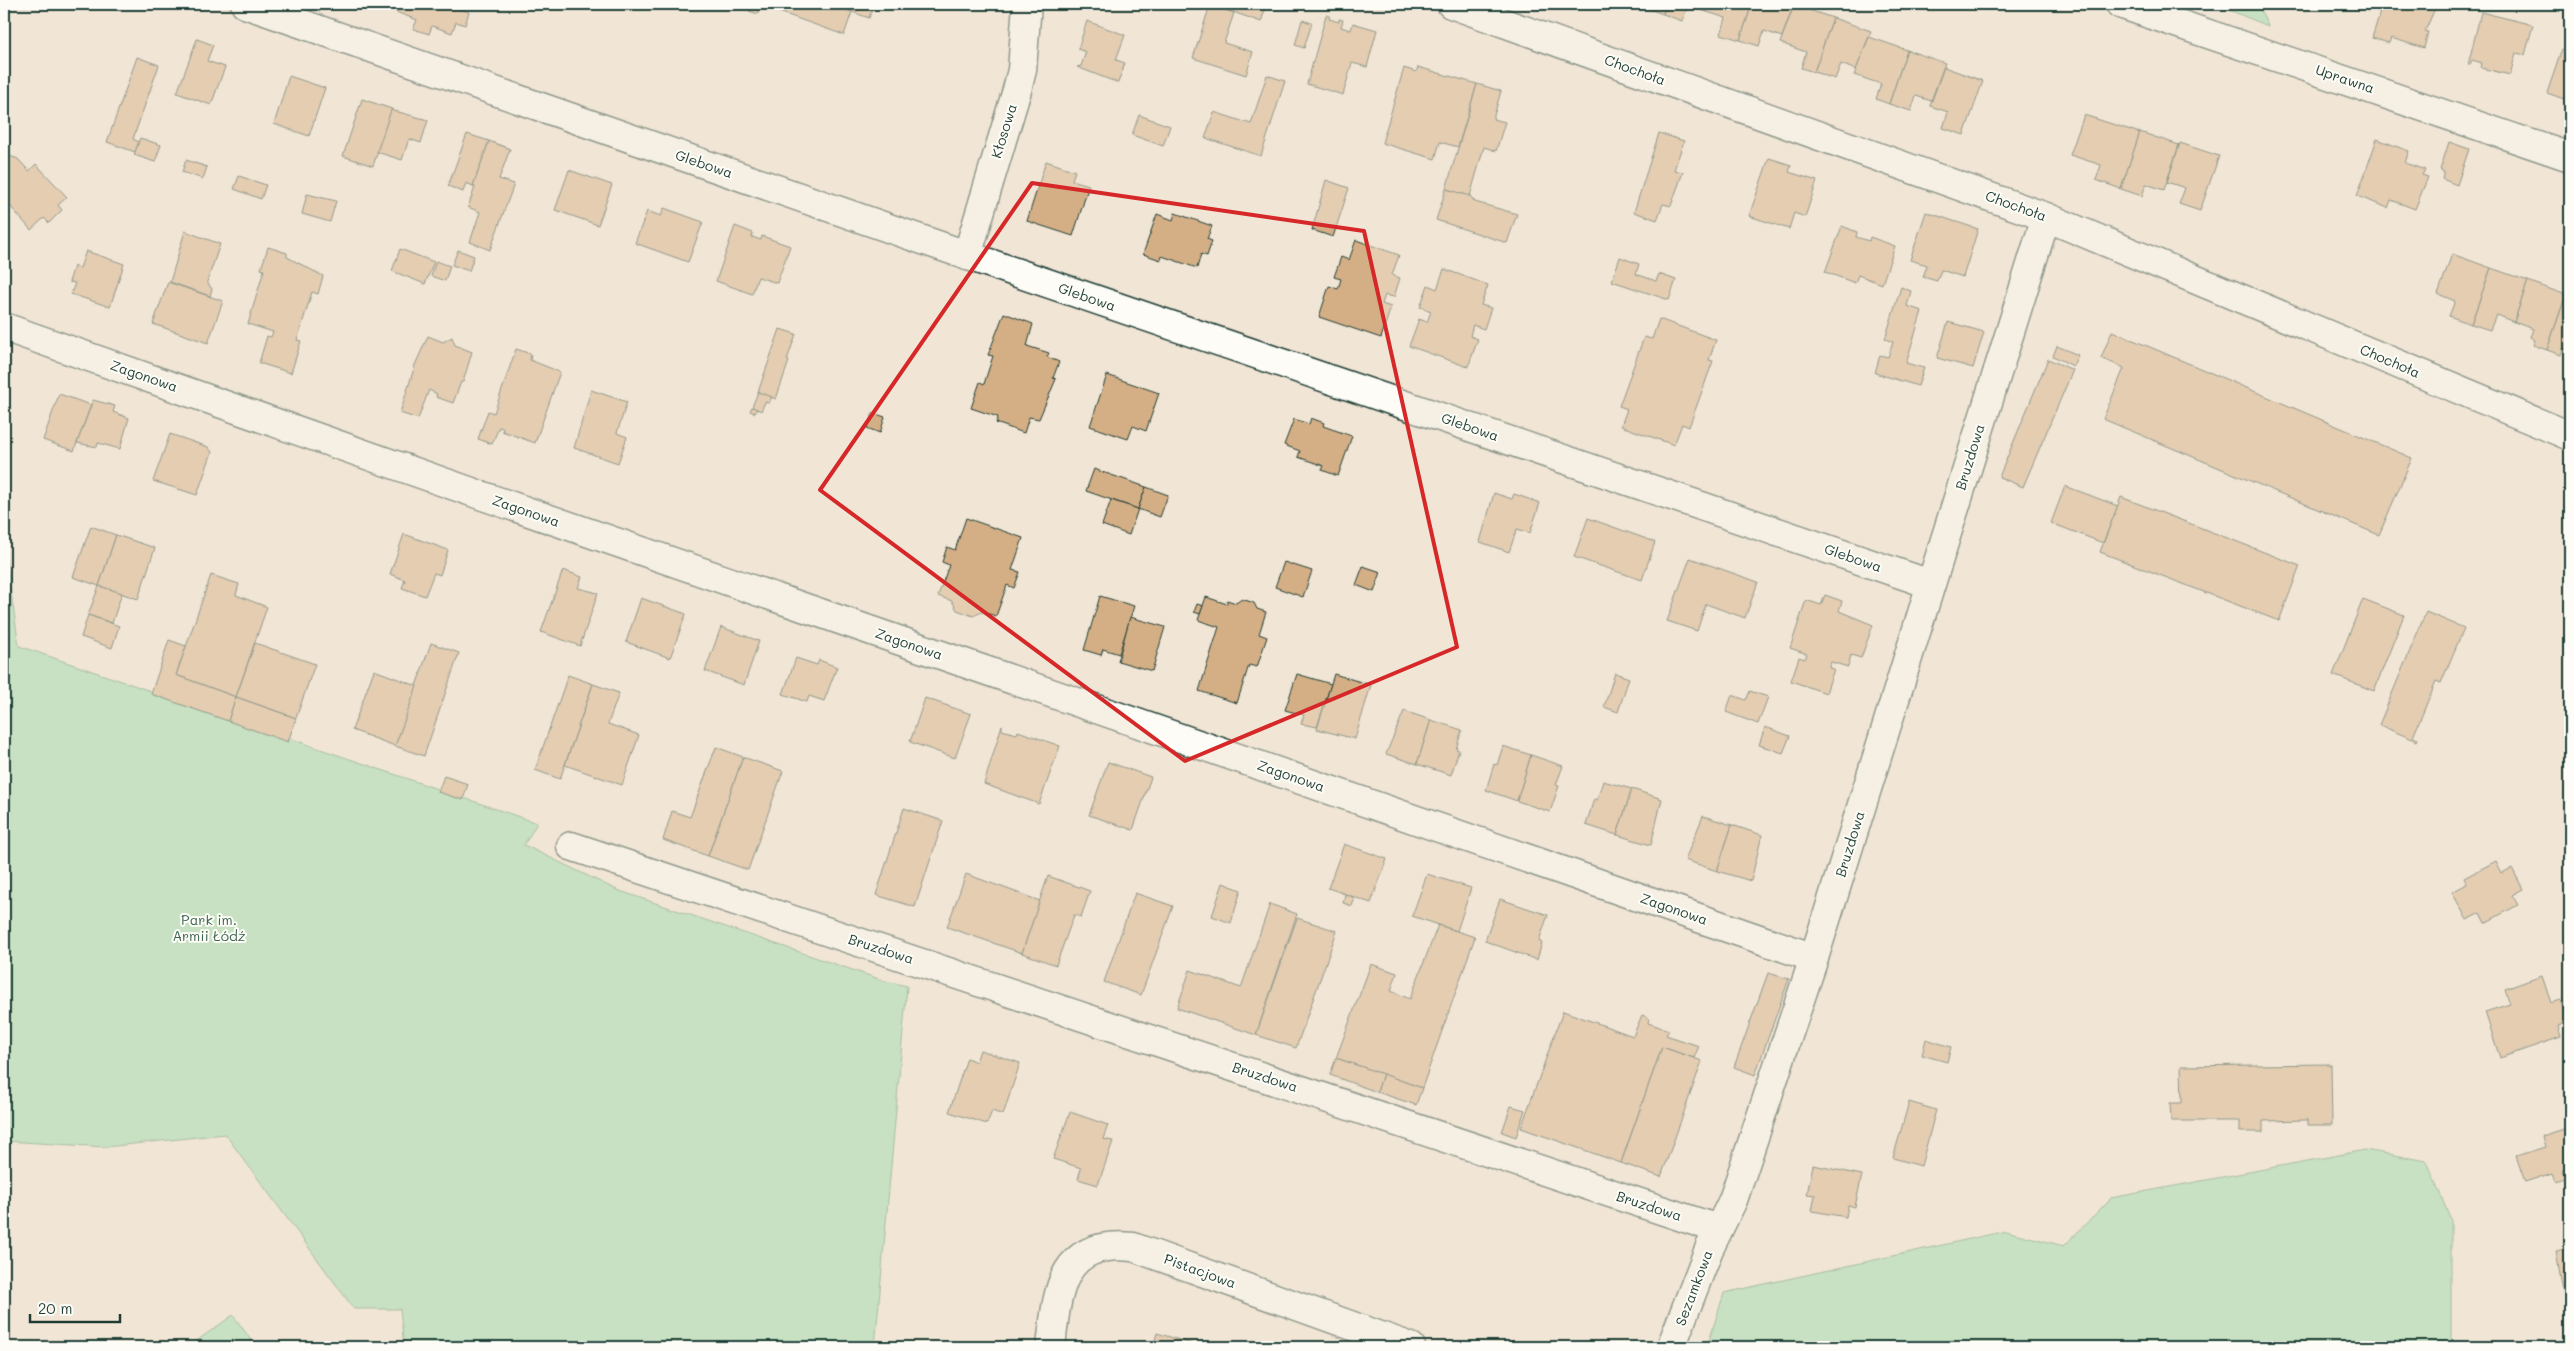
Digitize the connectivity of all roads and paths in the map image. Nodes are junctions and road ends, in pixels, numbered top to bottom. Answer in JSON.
{"nodes":[{"id":1,"x":245,"y":4,"type":"edge"},
{"id":2,"x":1026,"y":4,"type":"edge"},
{"id":3,"x":1451,"y":4,"type":"edge"},
{"id":4,"x":2120,"y":4,"type":"edge"},
{"id":5,"x":2570,"y":157,"type":"edge"},
{"id":6,"x":2046,"y":217,"type":"junction"},
{"id":7,"x":967,"y":256,"type":"junction"},
{"id":8,"x":4,"y":327,"type":"edge"},
{"id":9,"x":2570,"y":436,"type":"edge"},
{"id":10,"x":1930,"y":584,"type":"junction"},
{"id":11,"x":571,"y":846,"type":"dead end"},
{"id":12,"x":1814,"y":958,"type":"junction"},
{"id":13,"x":1718,"y":1229,"type":"junction"},
{"id":14,"x":1051,"y":1347,"type":"edge"},
{"id":15,"x":1411,"y":1347,"type":"edge"},
{"id":16,"x":1670,"y":1347,"type":"edge"}],
"edges":[{"from":1,"to":7,"type":"street","name":"Glebowa"},
{"from":2,"to":7,"type":"street","name":"Kłosowa"},
{"from":3,"to":6,"type":"street","name":"Chochoła"},
{"from":4,"to":5,"type":"street","name":"Uprawna"},
{"from":6,"to":9,"type":"street","name":"Chochoła"},
{"from":6,"to":10,"type":"street","name":"Bruzdowa"},
{"from":7,"to":10,"type":"street","name":"Glebowa"},
{"from":8,"to":12,"type":"street","name":"Zagonowa"},
{"from":10,"to":12,"type":"street","name":"Bruzdowa"},
{"from":11,"to":13,"type":"street","name":"Bruzdowa"},
{"from":12,"to":13,"type":"street","name":"Bruzdowa"},
{"from":13,"to":16,"type":"street","name":"Sezamkowa"},
{"from":14,"to":15,"type":"street","name":"Pistacjowa"}]}
